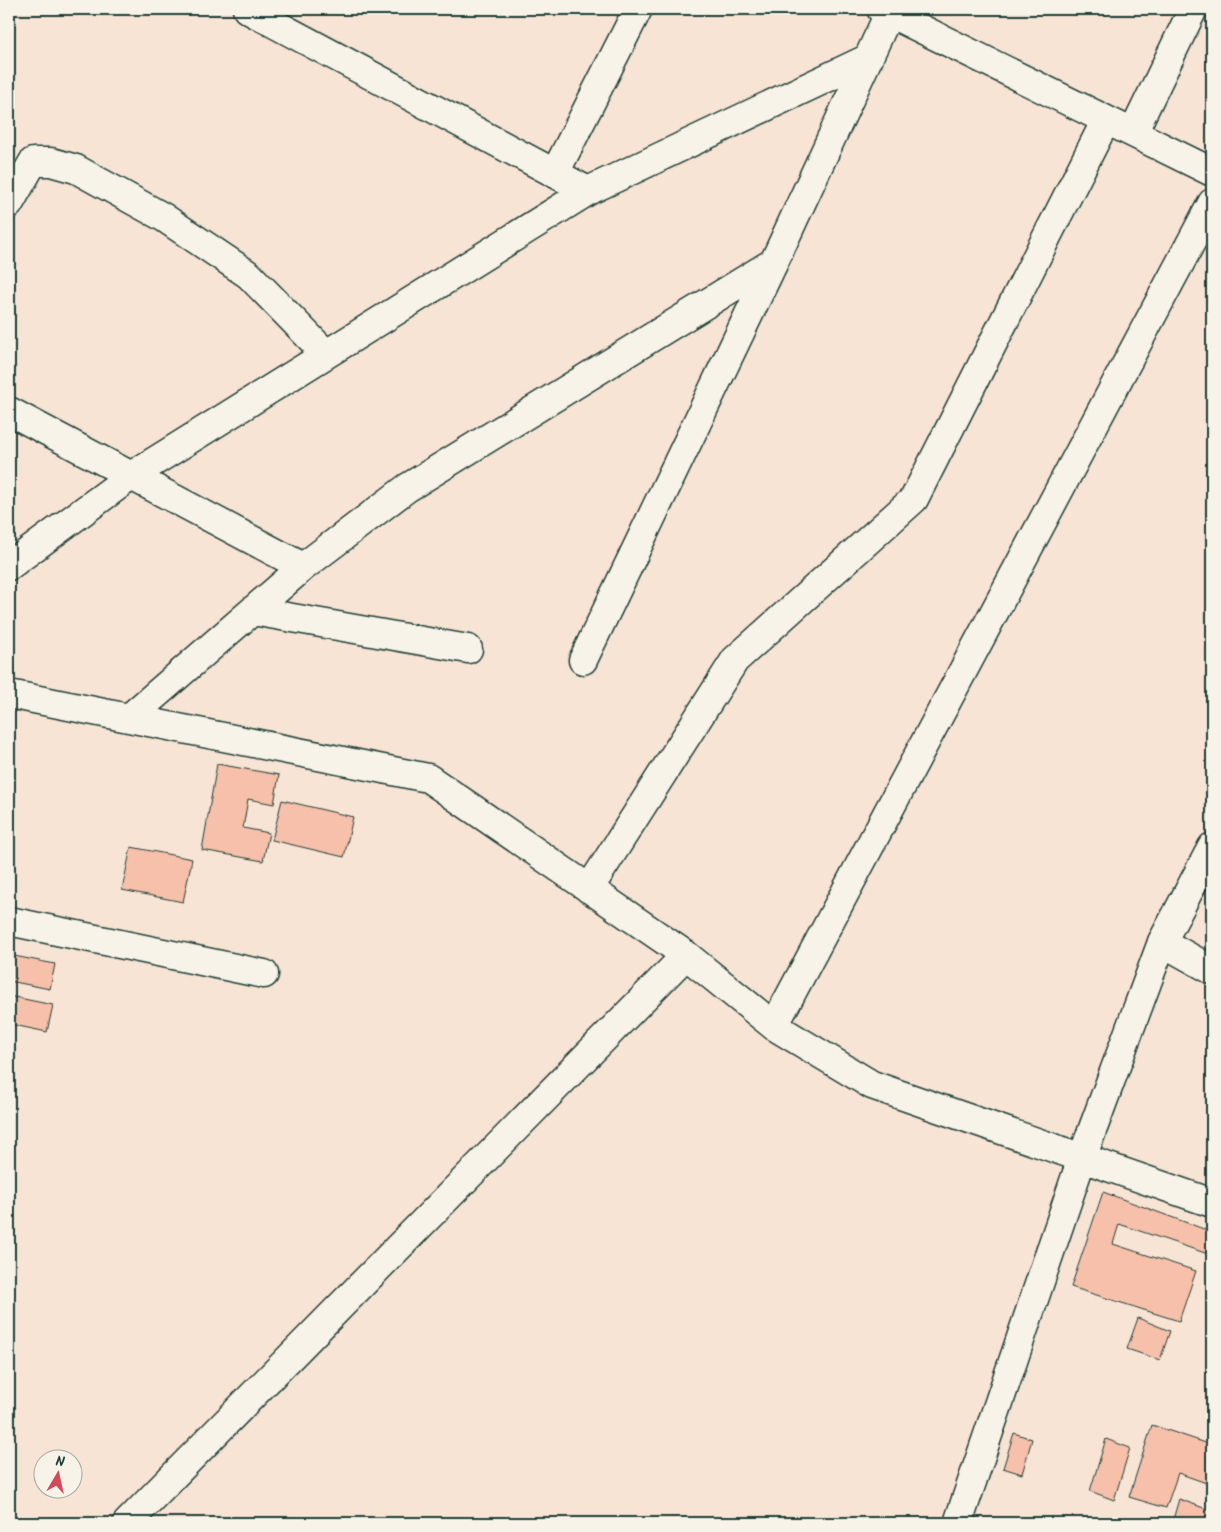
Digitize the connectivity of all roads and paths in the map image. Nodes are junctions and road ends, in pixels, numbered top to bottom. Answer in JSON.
{"nodes":[{"id":1,"x":247,"y":9,"type":"edge"},
{"id":2,"x":638,"y":9,"type":"edge"},
{"id":3,"x":1193,"y":9,"type":"edge"},
{"id":4,"x":887,"y":10,"type":"edge"},
{"id":5,"x":869,"y":58,"type":"junction"},
{"id":6,"x":1106,"y":120,"type":"junction"},
{"id":7,"x":1133,"y":133,"type":"junction"},
{"id":8,"x":555,"y":172,"type":"junction"},
{"id":9,"x":1212,"y":172,"type":"edge"},
{"id":10,"x":588,"y":191,"type":"junction"},
{"id":11,"x":1212,"y":203,"type":"edge"},
{"id":12,"x":9,"y":204,"type":"edge"},
{"id":13,"x":774,"y":262,"type":"junction"},
{"id":14,"x":326,"y":354,"type":"junction"},
{"id":15,"x":9,"y":411,"type":"edge"},
{"id":16,"x":131,"y":476,"type":"junction"},
{"id":17,"x":9,"y":566,"type":"edge"},
{"id":18,"x":303,"y":567,"type":"junction"},
{"id":19,"x":253,"y":611,"type":"junction"},
{"id":20,"x":468,"y":649,"type":"dead end"},
{"id":21,"x":583,"y":660,"type":"dead end"},
{"id":22,"x":9,"y":694,"type":"edge"},
{"id":23,"x":129,"y":718,"type":"junction"},
{"id":24,"x":1212,"y":847,"type":"edge"},
{"id":25,"x":589,"y":889,"type":"junction"},
{"id":26,"x":9,"y":921,"type":"edge"},
{"id":27,"x":1162,"y":942,"type":"junction"},
{"id":28,"x":686,"y":956,"type":"junction"},
{"id":29,"x":1212,"y":970,"type":"edge"},
{"id":30,"x":264,"y":974,"type":"dead end"},
{"id":31,"x":774,"y":1026,"type":"junction"},
{"id":32,"x":1082,"y":1158,"type":"junction"},
{"id":33,"x":1212,"y":1203,"type":"edge"},
{"id":34,"x":128,"y":1523,"type":"edge"},
{"id":35,"x":958,"y":1523,"type":"edge"}],
"edges":[{"from":1,"to":8,"type":"street"},
{"from":2,"to":8,"type":"street"},
{"from":3,"to":7,"type":"street"},
{"from":4,"to":5,"type":"street"},
{"from":4,"to":6,"type":"street"},
{"from":5,"to":10,"type":"street"},
{"from":5,"to":13,"type":"street"},
{"from":6,"to":7,"type":"street"},
{"from":6,"to":25,"type":"street"},
{"from":7,"to":9,"type":"street"},
{"from":8,"to":10,"type":"street"},
{"from":10,"to":14,"type":"street"},
{"from":11,"to":31,"type":"street"},
{"from":12,"to":14,"type":"street"},
{"from":13,"to":18,"type":"street"},
{"from":13,"to":21,"type":"street"},
{"from":14,"to":16,"type":"street"},
{"from":15,"to":16,"type":"street"},
{"from":16,"to":17,"type":"street"},
{"from":16,"to":18,"type":"street"},
{"from":18,"to":19,"type":"street"},
{"from":19,"to":20,"type":"street"},
{"from":19,"to":23,"type":"street"},
{"from":22,"to":23,"type":"street"},
{"from":23,"to":25,"type":"street"},
{"from":24,"to":27,"type":"street"},
{"from":25,"to":28,"type":"street"},
{"from":26,"to":30,"type":"street"},
{"from":27,"to":29,"type":"street"},
{"from":27,"to":32,"type":"street"},
{"from":28,"to":31,"type":"street"},
{"from":28,"to":34,"type":"street"},
{"from":31,"to":32,"type":"street"},
{"from":32,"to":33,"type":"street"},
{"from":32,"to":35,"type":"street"}]}
